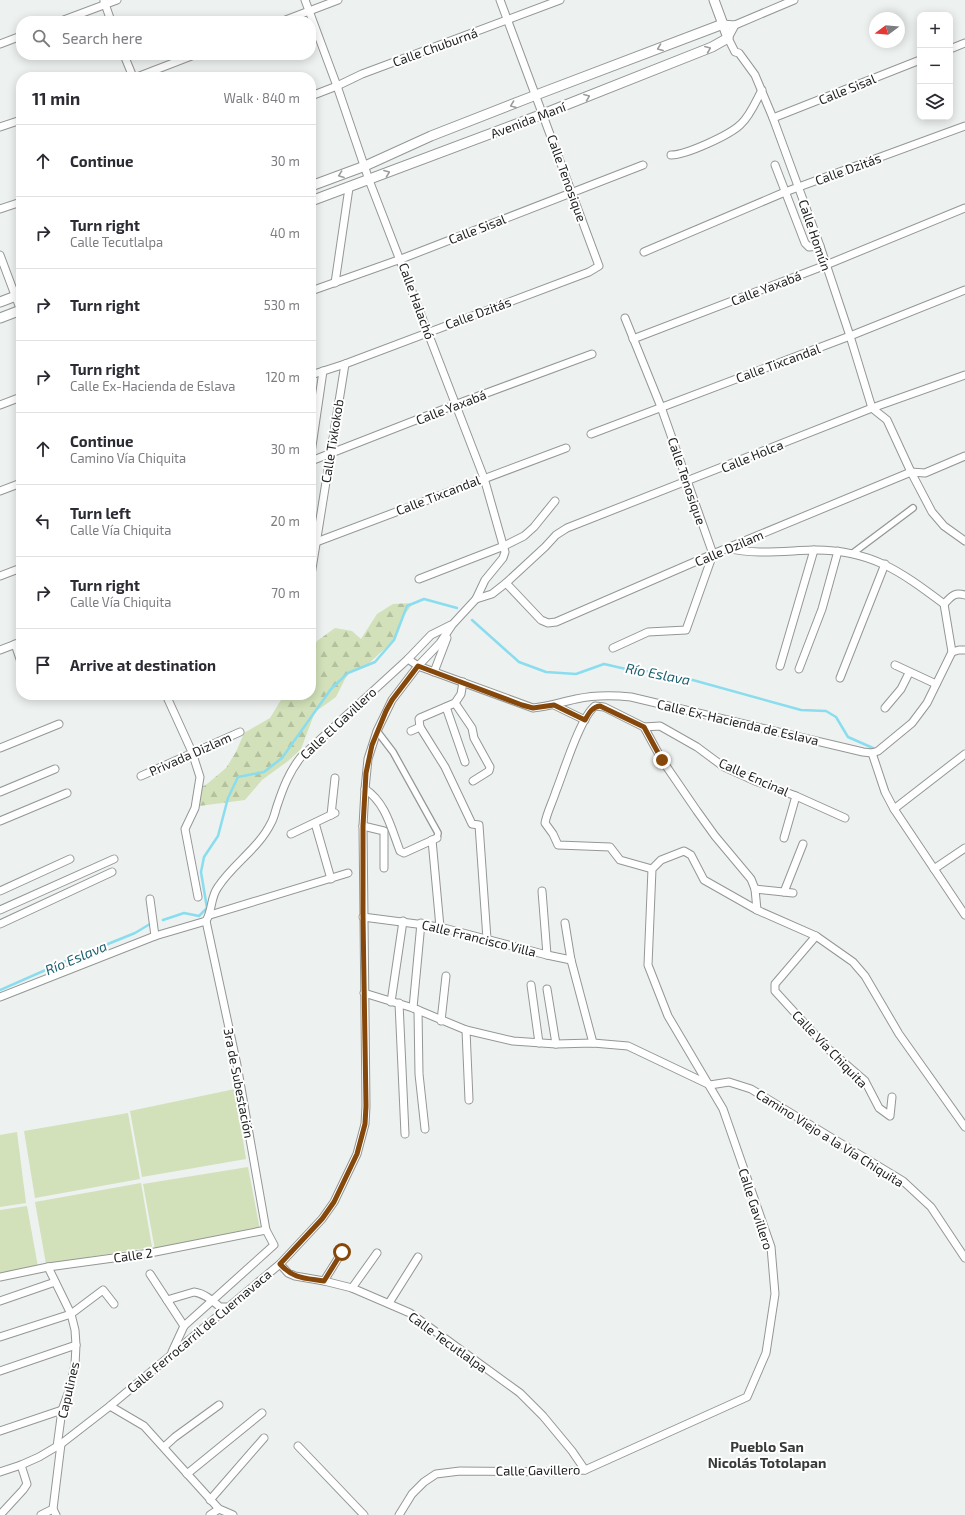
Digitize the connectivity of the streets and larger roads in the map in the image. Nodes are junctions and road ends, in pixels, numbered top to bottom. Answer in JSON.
{"nodes":[{"id":1,"x":117,"y":0,"type":"edge"},
{"id":2,"x":305,"y":0,"type":"edge"},
{"id":3,"x":338,"y":0,"type":"edge"},
{"id":4,"x":500,"y":0,"type":"edge"},
{"id":5,"x":560,"y":0,"type":"edge"},
{"id":6,"x":714,"y":0,"type":"edge"},
{"id":7,"x":794,"y":0,"type":"edge"},
{"id":8,"x":104,"y":2,"type":"edge"},
{"id":9,"x":309,"y":11,"type":"junction"},
{"id":10,"x":72,"y":16,"type":"edge"},
{"id":11,"x":110,"y":16,"type":"edge"},
{"id":12,"x":296,"y":16,"type":"edge"},
{"id":13,"x":311,"y":16,"type":"edge"},
{"id":14,"x":508,"y":20,"type":"junction"},
{"id":15,"x":723,"y":24,"type":"junction"},
{"id":16,"x":736,"y":25,"type":"junction"},
{"id":17,"x":316,"y":30,"type":"edge"},
{"id":18,"x":16,"y":38,"type":"edge"},
{"id":19,"x":728,"y":38,"type":"junction"},
{"id":20,"x":965,"y":43,"type":"edge"},
{"id":21,"x":0,"y":44,"type":"edge"},
{"id":22,"x":952,"y":48,"type":"edge"},
{"id":23,"x":126,"y":60,"type":"edge"},
{"id":24,"x":181,"y":60,"type":"edge"},
{"id":25,"x":917,"y":61,"type":"edge"},
{"id":26,"x":131,"y":72,"type":"edge"},
{"id":27,"x":150,"y":72,"type":"edge"},
{"id":28,"x":337,"y":86,"type":"junction"},
{"id":29,"x":762,"y":90,"type":"junction"},
{"id":30,"x":316,"y":94,"type":"edge"},
{"id":31,"x":536,"y":96,"type":"junction"},
{"id":32,"x":543,"y":114,"type":"junction"},
{"id":33,"x":773,"y":118,"type":"junction"},
{"id":34,"x":16,"y":122,"type":"edge"},
{"id":35,"x":965,"y":126,"type":"edge"},
{"id":36,"x":0,"y":127,"type":"edge"},
{"id":37,"x":671,"y":156,"type":"dead end"},
{"id":38,"x":643,"y":165,"type":"dead end"},
{"id":39,"x":775,"y":165,"type":"dead end"},
{"id":40,"x":365,"y":166,"type":"junction"},
{"id":41,"x":370,"y":180,"type":"junction"},
{"id":42,"x":316,"y":184,"type":"edge"},
{"id":43,"x":798,"y":187,"type":"junction"},
{"id":44,"x":348,"y":188,"type":"junction"},
{"id":45,"x":786,"y":192,"type":"junction"},
{"id":46,"x":572,"y":193,"type":"junction"},
{"id":47,"x":316,"y":199,"type":"edge"},
{"id":48,"x":16,"y":204,"type":"edge"},
{"id":49,"x":965,"y":208,"type":"edge"},
{"id":50,"x":0,"y":209,"type":"edge"},
{"id":51,"x":820,"y":246,"type":"junction"},
{"id":52,"x":644,"y":252,"type":"dead end"},
{"id":53,"x":0,"y":255,"type":"edge"},
{"id":54,"x":401,"y":259,"type":"junction"},
{"id":55,"x":826,"y":265,"type":"junction"},
{"id":56,"x":600,"y":266,"type":"joint"},
{"id":57,"x":335,"y":283,"type":"junction"},
{"id":58,"x":316,"y":289,"type":"edge"},
{"id":59,"x":965,"y":290,"type":"edge"},
{"id":60,"x":16,"y":291,"type":"edge"},
{"id":61,"x":16,"y":296,"type":"edge"},
{"id":62,"x":0,"y":302,"type":"edge"},
{"id":63,"x":16,"y":313,"type":"edge"},
{"id":64,"x":0,"y":318,"type":"edge"},
{"id":65,"x":625,"y":318,"type":"dead end"},
{"id":66,"x":428,"y":332,"type":"junction"},
{"id":67,"x":850,"y":336,"type":"junction"},
{"id":68,"x":633,"y":339,"type":"junction"},
{"id":69,"x":592,"y":354,"type":"dead end"},
{"id":70,"x":345,"y":364,"type":"junction"},
{"id":71,"x":323,"y":371,"type":"junction"},
{"id":72,"x":316,"y":373,"type":"edge"},
{"id":73,"x":965,"y":375,"type":"edge"},
{"id":74,"x":16,"y":399,"type":"edge"},
{"id":75,"x":457,"y":404,"type":"junction"},
{"id":76,"x":0,"y":405,"type":"edge"},
{"id":77,"x":661,"y":407,"type":"junction"},
{"id":78,"x":872,"y":408,"type":"junction"},
{"id":79,"x":316,"y":418,"type":"edge"},
{"id":80,"x":591,"y":434,"type":"dead end"},
{"id":81,"x":566,"y":448,"type":"dead end"},
{"id":82,"x":329,"y":454,"type":"junction"},
{"id":83,"x":965,"y":456,"type":"edge"},
{"id":84,"x":316,"y":459,"type":"edge"},
{"id":85,"x":911,"y":472,"type":"junction"},
{"id":86,"x":484,"y":478,"type":"junction"},
{"id":87,"x":688,"y":481,"type":"junction"},
{"id":88,"x":16,"y":484,"type":"edge"},
{"id":89,"x":0,"y":491,"type":"edge"},
{"id":90,"x":555,"y":501,"type":"dead end"},
{"id":91,"x":913,"y":508,"type":"dead end"},
{"id":92,"x":316,"y":531,"type":"edge"},
{"id":93,"x":965,"y":541,"type":"edge"},
{"id":94,"x":316,"y":542,"type":"edge"},
{"id":95,"x":504,"y":546,"type":"junction"},
{"id":96,"x":727,"y":548,"type":"junction"},
{"id":97,"x":814,"y":550,"type":"junction"},
{"id":98,"x":838,"y":551,"type":"junction"},
{"id":99,"x":852,"y":553,"type":"junction"},
{"id":100,"x":713,"y":554,"type":"junction"},
{"id":101,"x":885,"y":564,"type":"junction"},
{"id":102,"x":16,"y":570,"type":"edge"},
{"id":103,"x":0,"y":576,"type":"edge"},
{"id":104,"x":419,"y":579,"type":"dead end"},
{"id":105,"x":506,"y":583,"type":"junction"},
{"id":106,"x":965,"y":595,"type":"edge"},
{"id":107,"x":476,"y":599,"type":"junction"},
{"id":108,"x":944,"y":604,"type":"junction"},
{"id":109,"x":452,"y":624,"type":"junction"},
{"id":110,"x":16,"y":644,"type":"edge"},
{"id":111,"x":613,"y":648,"type":"dead end"},
{"id":112,"x":0,"y":650,"type":"edge"},
{"id":113,"x":965,"y":650,"type":"edge"},
{"id":114,"x":952,"y":652,"type":"junction"},
{"id":115,"x":408,"y":659,"type":"junction"},
{"id":116,"x":895,"y":665,"type":"dead end"},
{"id":117,"x":418,"y":666,"type":"junction"},
{"id":118,"x":780,"y":666,"type":"dead end"},
{"id":119,"x":799,"y":668,"type":"dead end"},
{"id":120,"x":434,"y":672,"type":"junction"},
{"id":121,"x":910,"y":673,"type":"junction"},
{"id":122,"x":840,"y":678,"type":"dead end"},
{"id":123,"x":463,"y":682,"type":"junction"},
{"id":124,"x":936,"y":684,"type":"junction"},
{"id":125,"x":168,"y":700,"type":"edge"},
{"id":126,"x":455,"y":703,"type":"junction"},
{"id":127,"x":554,"y":705,"type":"junction"},
{"id":128,"x":446,"y":707,"type":"junction"},
{"id":129,"x":885,"y":708,"type":"dead end"},
{"id":130,"x":585,"y":720,"type":"junction"},
{"id":131,"x":58,"y":724,"type":"dead end"},
{"id":132,"x":420,"y":727,"type":"junction"},
{"id":133,"x":644,"y":727,"type":"junction"},
{"id":134,"x":377,"y":731,"type":"junction"},
{"id":135,"x":411,"y":731,"type":"dead end"},
{"id":136,"x":240,"y":732,"type":"dead end"},
{"id":137,"x":0,"y":748,"type":"edge"},
{"id":138,"x":192,"y":752,"type":"junction"},
{"id":139,"x":872,"y":753,"type":"junction"},
{"id":140,"x":965,"y":754,"type":"edge"},
{"id":141,"x":465,"y":762,"type":"dead end"},
{"id":142,"x":55,"y":768,"type":"dead end"},
{"id":143,"x":141,"y":776,"type":"dead end"},
{"id":144,"x":335,"y":778,"type":"dead end"},
{"id":145,"x":473,"y":781,"type":"dead end"},
{"id":146,"x":364,"y":788,"type":"junction"},
{"id":147,"x":0,"y":792,"type":"edge"},
{"id":148,"x":67,"y":793,"type":"dead end"},
{"id":149,"x":796,"y":796,"type":"junction"},
{"id":150,"x":894,"y":809,"type":"junction"},
{"id":151,"x":845,"y":818,"type":"dead end"},
{"id":152,"x":0,"y":821,"type":"edge"},
{"id":153,"x":315,"y":823,"type":"junction"},
{"id":154,"x":363,"y":826,"type":"junction"},
{"id":155,"x":291,"y":834,"type":"dead end"},
{"id":156,"x":784,"y":838,"type":"dead end"},
{"id":157,"x":434,"y":839,"type":"junction"},
{"id":158,"x":803,"y":844,"type":"dead end"},
{"id":159,"x":965,"y":848,"type":"edge"},
{"id":160,"x":70,"y":859,"type":"dead end"},
{"id":161,"x":114,"y":859,"type":"dead end"},
{"id":162,"x":384,"y":868,"type":"dead end"},
{"id":163,"x":934,"y":869,"type":"junction"},
{"id":164,"x":652,"y":870,"type":"junction"},
{"id":165,"x":112,"y":872,"type":"dead end"},
{"id":166,"x":348,"y":873,"type":"dead end"},
{"id":167,"x":330,"y":879,"type":"junction"},
{"id":168,"x":755,"y":889,"type":"junction"},
{"id":169,"x":0,"y":891,"type":"edge"},
{"id":170,"x":542,"y":891,"type":"dead end"},
{"id":171,"x":784,"y":892,"type":"junction"},
{"id":172,"x":793,"y":893,"type":"dead end"},
{"id":173,"x":198,"y":897,"type":"dead end"},
{"id":174,"x":150,"y":899,"type":"dead end"},
{"id":175,"x":0,"y":910,"type":"edge"},
{"id":176,"x":757,"y":910,"type":"junction"},
{"id":177,"x":965,"y":915,"type":"edge"},
{"id":178,"x":363,"y":917,"type":"junction"},
{"id":179,"x":208,"y":918,"type":"junction"},
{"id":180,"x":403,"y":921,"type":"junction"},
{"id":181,"x":421,"y":923,"type":"junction"},
{"id":182,"x":0,"y":924,"type":"edge"},
{"id":183,"x":564,"y":924,"type":"dead end"},
{"id":184,"x":440,"y":927,"type":"junction"},
{"id":185,"x":155,"y":936,"type":"junction"},
{"id":186,"x":816,"y":936,"type":"junction"},
{"id":187,"x":487,"y":939,"type":"junction"},
{"id":188,"x":547,"y":955,"type":"junction"},
{"id":189,"x":571,"y":960,"type":"junction"},
{"id":190,"x":446,"y":976,"type":"dead end"},
{"id":191,"x":531,"y":985,"type":"dead end"},
{"id":192,"x":547,"y":989,"type":"dead end"},
{"id":193,"x":364,"y":993,"type":"junction"},
{"id":194,"x":0,"y":997,"type":"edge"},
{"id":195,"x":395,"y":1003,"type":"junction"},
{"id":196,"x":415,"y":1009,"type":"junction"},
{"id":197,"x":442,"y":1021,"type":"junction"},
{"id":198,"x":466,"y":1030,"type":"junction"},
{"id":199,"x":539,"y":1043,"type":"junction"},
{"id":200,"x":593,"y":1043,"type":"junction"},
{"id":201,"x":556,"y":1044,"type":"junction"},
{"id":202,"x":710,"y":1085,"type":"junction"},
{"id":203,"x":892,"y":1097,"type":"dead end"},
{"id":204,"x":469,"y":1100,"type":"dead end"},
{"id":205,"x":965,"y":1127,"type":"edge"},
{"id":206,"x":425,"y":1129,"type":"dead end"},
{"id":207,"x":405,"y":1134,"type":"dead end"},
{"id":208,"x":266,"y":1230,"type":"junction"},
{"id":209,"x":342,"y":1252,"type":"dead end"},
{"id":210,"x":377,"y":1253,"type":"dead end"},
{"id":211,"x":418,"y":1257,"type":"dead end"},
{"id":212,"x":965,"y":1258,"type":"edge"},
{"id":213,"x":280,"y":1264,"type":"junction"},
{"id":214,"x":48,"y":1267,"type":"junction"},
{"id":215,"x":150,"y":1274,"type":"dead end"},
{"id":216,"x":0,"y":1277,"type":"edge"},
{"id":217,"x":324,"y":1281,"type":"junction"},
{"id":218,"x":55,"y":1282,"type":"junction"},
{"id":219,"x":352,"y":1288,"type":"junction"},
{"id":220,"x":167,"y":1300,"type":"junction"},
{"id":221,"x":212,"y":1300,"type":"junction"},
{"id":222,"x":0,"y":1301,"type":"edge"},
{"id":223,"x":388,"y":1303,"type":"junction"},
{"id":224,"x":114,"y":1304,"type":"dead end"},
{"id":225,"x":228,"y":1307,"type":"junction"},
{"id":226,"x":71,"y":1314,"type":"junction"},
{"id":227,"x":184,"y":1326,"type":"junction"},
{"id":228,"x":0,"y":1337,"type":"edge"},
{"id":229,"x":76,"y":1345,"type":"junction"},
{"id":230,"x":172,"y":1352,"type":"junction"},
{"id":231,"x":0,"y":1371,"type":"edge"},
{"id":232,"x":219,"y":1405,"type":"dead end"},
{"id":233,"x":110,"y":1406,"type":"junction"},
{"id":234,"x":62,"y":1410,"type":"junction"},
{"id":235,"x":262,"y":1413,"type":"dead end"},
{"id":236,"x":0,"y":1431,"type":"edge"},
{"id":237,"x":264,"y":1438,"type":"dead end"},
{"id":238,"x":59,"y":1446,"type":"junction"},
{"id":239,"x":298,"y":1446,"type":"dead end"},
{"id":240,"x":164,"y":1447,"type":"junction"},
{"id":241,"x":22,"y":1465,"type":"junction"},
{"id":242,"x":585,"y":1470,"type":"junction"},
{"id":243,"x":0,"y":1472,"type":"edge"},
{"id":244,"x":187,"y":1474,"type":"junction"},
{"id":245,"x":210,"y":1500,"type":"junction"},
{"id":246,"x":219,"y":1509,"type":"junction"},
{"id":247,"x":54,"y":1512,"type":"edge"},
{"id":248,"x":0,"y":1515,"type":"edge"},
{"id":249,"x":41,"y":1515,"type":"edge"},
{"id":250,"x":210,"y":1515,"type":"edge"},
{"id":251,"x":233,"y":1515,"type":"edge"},
{"id":252,"x":364,"y":1515,"type":"edge"},
{"id":253,"x":399,"y":1515,"type":"edge"}],
"edges":[{"from":1,"to":8,"type":"street"},
{"from":2,"to":9,"type":"street","name":"Calle Halachó"},
{"from":3,"to":9,"type":"street"},
{"from":4,"to":14,"type":"street","name":"Calle Tenosique"},
{"from":5,"to":14,"type":"street","name":"Calle Chuburná"},
{"from":6,"to":15,"type":"street","name":"Calle Homún"},
{"from":7,"to":16,"type":"street","name":"Avenida Maní"},
{"from":8,"to":10,"type":"street"},
{"from":8,"to":11,"type":"street"},
{"from":9,"to":12,"type":"street"},
{"from":9,"to":13,"type":"street","name":"Calle Halachó"},
{"from":14,"to":28,"type":"street","name":"Calle Chuburná"},
{"from":14,"to":31,"type":"street","name":"Calle Tenosique"},
{"from":15,"to":16,"type":"street","name":"Avenida Maní"},
{"from":15,"to":19,"type":"street","name":"Calle Homún"},
{"from":15,"to":31,"type":"street","name":"Avenida Maní","one_way":true},
{"from":16,"to":19,"type":"street","name":"Avenida Maní"},
{"from":17,"to":28,"type":"street","name":"Calle Halachó"},
{"from":18,"to":21,"type":"street"},
{"from":19,"to":29,"type":"street","name":"Calle Homún"},
{"from":32,"to":19,"type":"street","name":"Avenida Maní","one_way":true},
{"from":20,"to":22,"type":"street"},
{"from":23,"to":26,"type":"street"},
{"from":24,"to":27,"type":"street"},
{"from":25,"to":33,"type":"street","name":"Calle Sisal"},
{"from":28,"to":30,"type":"street","name":"Calle Chuburná"},
{"from":28,"to":40,"type":"street","name":"Calle Halachó"},
{"from":29,"to":33,"type":"street","name":"Calle Homún"},
{"from":29,"to":37,"type":"street"},
{"from":31,"to":32,"type":"street","name":"Calle Tenosique"},
{"from":31,"to":40,"type":"street","name":"Avenida Maní","one_way":true},
{"from":41,"to":32,"type":"street","name":"Avenida Maní","one_way":true},
{"from":32,"to":46,"type":"street","name":"Calle Tenosique"},
{"from":33,"to":43,"type":"street","name":"Calle Homún"},
{"from":34,"to":36,"type":"street"},
{"from":35,"to":43,"type":"street","name":"Calle Dzitás"},
{"from":38,"to":46,"type":"street","name":"Calle Sisal"},
{"from":39,"to":45,"type":"street"},
{"from":40,"to":41,"type":"street","name":"Calle Halachó"},
{"from":40,"to":42,"type":"street","name":"Avenida Maní","one_way":true},
{"from":41,"to":44,"type":"street","name":"Avenida Maní"},
{"from":41,"to":54,"type":"street","name":"Calle Halachó"},
{"from":43,"to":45,"type":"street","name":"Calle Dzitás"},
{"from":43,"to":51,"type":"street","name":"Calle Homún"},
{"from":44,"to":47,"type":"street","name":"Avenida Maní"},
{"from":44,"to":57,"type":"street"},
{"from":45,"to":51,"type":"street"},
{"from":45,"to":52,"type":"street","name":"Calle Dzitás"},
{"from":46,"to":54,"type":"street","name":"Calle Sisal"},
{"from":46,"to":56,"type":"street","name":"Calle Tenosique"},
{"from":48,"to":50,"type":"street"},
{"from":49,"to":55,"type":"street","name":"Calle Yaxabá"},
{"from":51,"to":55,"type":"street","name":"Calle Homún"},
{"from":53,"to":60,"type":"street"},
{"from":54,"to":57,"type":"street","name":"Calle Sisal"},
{"from":54,"to":66,"type":"street","name":"Calle Halachó"},
{"from":55,"to":67,"type":"street","name":"Calle Homún"},
{"from":55,"to":68,"type":"street","name":"Calle Yaxabá"},
{"from":56,"to":66,"type":"street","name":"Calle Dzitás"},
{"from":57,"to":58,"type":"street","name":"Calle Sisal"},
{"from":59,"to":67,"type":"street","name":"Calle Tixcandal"},
{"from":61,"to":62,"type":"street"},
{"from":63,"to":64,"type":"street"},
{"from":65,"to":68,"type":"street","name":"Calle Tenosique"},
{"from":66,"to":70,"type":"street","name":"Calle Dzitás"},
{"from":66,"to":75,"type":"street","name":"Calle Halachó"},
{"from":67,"to":77,"type":"street","name":"Calle Tixcandal"},
{"from":67,"to":78,"type":"street","name":"Calle Homún"},
{"from":68,"to":77,"type":"street","name":"Calle Tenosique"},
{"from":69,"to":75,"type":"street","name":"Calle Yaxabá"},
{"from":70,"to":71,"type":"street","name":"Calle Dzitás"},
{"from":70,"to":82,"type":"street","name":"Calle Tixkokob"},
{"from":71,"to":72,"type":"street","name":"Calle Dzitás"},
{"from":71,"to":79,"type":"street"},
{"from":73,"to":78,"type":"street","name":"Calle Holca"},
{"from":74,"to":76,"type":"street"},
{"from":75,"to":82,"type":"street","name":"Calle Yaxabá"},
{"from":75,"to":86,"type":"street","name":"Calle Halachó"},
{"from":77,"to":80,"type":"street","name":"Calle Tixcandal"},
{"from":77,"to":87,"type":"street","name":"Calle Tenosique"},
{"from":78,"to":85,"type":"street"},
{"from":78,"to":87,"type":"street","name":"Calle Holca"},
{"from":81,"to":86,"type":"street","name":"Calle Tixcandal"},
{"from":82,"to":84,"type":"street","name":"Calle Yaxabá"},
{"from":82,"to":92,"type":"street","name":"Calle Tixkokob"},
{"from":83,"to":85,"type":"street","name":"Calle Dzilam"},
{"from":85,"to":93,"type":"street"},
{"from":85,"to":96,"type":"street","name":"Calle Dzilam"},
{"from":86,"to":94,"type":"street","name":"Calle Tixcandal"},
{"from":86,"to":95,"type":"street","name":"Calle Halachó"},
{"from":87,"to":100,"type":"street","name":"Calle Tenosique"},
{"from":87,"to":105,"type":"street","name":"Calle Holca"},
{"from":88,"to":89,"type":"street"},
{"from":90,"to":95,"type":"street"},
{"from":91,"to":99,"type":"street"},
{"from":95,"to":104,"type":"street"},
{"from":95,"to":107,"type":"street"},
{"from":96,"to":97,"type":"street"},
{"from":96,"to":100,"type":"street","name":"Calle Dzilam"},
{"from":97,"to":98,"type":"street"},
{"from":97,"to":118,"type":"street"},
{"from":98,"to":99,"type":"street"},
{"from":98,"to":119,"type":"street"},
{"from":99,"to":101,"type":"street"},
{"from":100,"to":105,"type":"street","name":"Calle Dzilam"},
{"from":100,"to":111,"type":"street"},
{"from":101,"to":108,"type":"street"},
{"from":101,"to":122,"type":"street"},
{"from":102,"to":103,"type":"street"},
{"from":105,"to":107,"type":"street"},
{"from":106,"to":108,"type":"street"},
{"from":107,"to":109,"type":"street"},
{"from":108,"to":114,"type":"street"},
{"from":109,"to":115,"type":"street","name":"Calle El Gavillero"},
{"from":109,"to":117,"type":"street","name":"Calle Ferrocarril de Cuernavaca"},
{"from":109,"to":120,"type":"street"},
{"from":110,"to":112,"type":"street"},
{"from":113,"to":114,"type":"street"},
{"from":114,"to":124,"type":"street"},
{"from":115,"to":117,"type":"street","name":"Calle Ex-Hacienda de Eslava"},
{"from":115,"to":179,"type":"street","name":"Calle El Gavillero"},
{"from":116,"to":121,"type":"street"},
{"from":117,"to":120,"type":"street","name":"Calle Ex-Hacienda de Eslava"},
{"from":117,"to":134,"type":"street","name":"Calle Ferrocarril de Cuernavaca"},
{"from":120,"to":123,"type":"street","name":"Calle Ex-Hacienda de Eslava"},
{"from":121,"to":124,"type":"street"},
{"from":121,"to":129,"type":"street"},
{"from":123,"to":126,"type":"street"},
{"from":123,"to":127,"type":"street","name":"Calle Ex-Hacienda de Eslava"},
{"from":124,"to":139,"type":"street"},
{"from":125,"to":138,"type":"street"},
{"from":126,"to":128,"type":"street"},
{"from":126,"to":145,"type":"street"},
{"from":127,"to":130,"type":"street"},
{"from":127,"to":139,"type":"street","name":"Calle Ex-Hacienda de Eslava"},
{"from":128,"to":132,"type":"street"},
{"from":128,"to":141,"type":"street"},
{"from":130,"to":133,"type":"street"},
{"from":130,"to":164,"type":"street"},
{"from":131,"to":137,"type":"street"},
{"from":132,"to":135,"type":"street"},
{"from":132,"to":187,"type":"street"},
{"from":133,"to":149,"type":"street","name":"Calle Encinal"},
{"from":133,"to":168,"type":"street"},
{"from":134,"to":146,"type":"street","name":"Calle Ferrocarril de Cuernavaca"},
{"from":134,"to":157,"type":"street"},
{"from":136,"to":138,"type":"street","name":"Privada Dizlam"},
{"from":138,"to":143,"type":"street","name":"Privada Dizlam"},
{"from":138,"to":173,"type":"street"},
{"from":139,"to":150,"type":"street"},
{"from":140,"to":150,"type":"street"},
{"from":142,"to":147,"type":"street"},
{"from":144,"to":153,"type":"street"},
{"from":146,"to":154,"type":"street","name":"Calle Ferrocarril de Cuernavaca"},
{"from":146,"to":157,"type":"street"},
{"from":148,"to":152,"type":"street"},
{"from":149,"to":151,"type":"street","name":"Calle Encinal"},
{"from":149,"to":156,"type":"street"},
{"from":150,"to":163,"type":"street"},
{"from":153,"to":155,"type":"street"},
{"from":153,"to":167,"type":"street"},
{"from":154,"to":162,"type":"street"},
{"from":154,"to":178,"type":"street","name":"Calle Ferrocarril de Cuernavaca"},
{"from":157,"to":184,"type":"street"},
{"from":158,"to":171,"type":"street"},
{"from":159,"to":163,"type":"street"},
{"from":160,"to":169,"type":"street"},
{"from":161,"to":175,"type":"street"},
{"from":163,"to":177,"type":"street"},
{"from":164,"to":176,"type":"street"},
{"from":164,"to":202,"type":"street","name":"Calle Gavillero"},
{"from":165,"to":182,"type":"street"},
{"from":166,"to":167,"type":"street"},
{"from":167,"to":179,"type":"street"},
{"from":168,"to":171,"type":"street"},
{"from":168,"to":176,"type":"street"},
{"from":170,"to":188,"type":"street"},
{"from":171,"to":172,"type":"street"},
{"from":174,"to":185,"type":"street"},
{"from":176,"to":186,"type":"street"},
{"from":178,"to":180,"type":"street","name":"Calle Francisco Villa"},
{"from":178,"to":193,"type":"street","name":"Calle Ferrocarril de Cuernavaca"},
{"from":179,"to":185,"type":"street"},
{"from":179,"to":208,"type":"street","name":"3ra de Subestación"},
{"from":180,"to":181,"type":"street","name":"Calle Francisco Villa"},
{"from":180,"to":195,"type":"street"},
{"from":181,"to":184,"type":"street","name":"Calle Francisco Villa"},
{"from":181,"to":196,"type":"street"},
{"from":183,"to":189,"type":"street"},
{"from":184,"to":187,"type":"street","name":"Calle Francisco Villa"},
{"from":185,"to":194,"type":"street"},
{"from":186,"to":203,"type":"street","name":"Calle Vía Chiquita"},
{"from":186,"to":205,"type":"street"},
{"from":187,"to":188,"type":"street","name":"Calle Francisco Villa"},
{"from":188,"to":189,"type":"street","name":"Calle Francisco Villa"},
{"from":189,"to":200,"type":"street"},
{"from":190,"to":197,"type":"street"},
{"from":191,"to":199,"type":"street"},
{"from":192,"to":201,"type":"street"},
{"from":193,"to":195,"type":"street"},
{"from":193,"to":213,"type":"street","name":"Calle Ferrocarril de Cuernavaca"},
{"from":195,"to":196,"type":"street"},
{"from":195,"to":207,"type":"street"},
{"from":196,"to":197,"type":"street"},
{"from":196,"to":206,"type":"street"},
{"from":197,"to":198,"type":"street"},
{"from":198,"to":199,"type":"street"},
{"from":198,"to":204,"type":"street"},
{"from":199,"to":201,"type":"street"},
{"from":200,"to":201,"type":"street"},
{"from":200,"to":202,"type":"street"},
{"from":202,"to":212,"type":"street","name":"Camino Viejo a la Vía Chiquita"},
{"from":202,"to":242,"type":"street","name":"Calle Gavillero"},
{"from":208,"to":214,"type":"street","name":"Calle 2"},
{"from":208,"to":221,"type":"street","name":"3ra de Subestación"},
{"from":209,"to":217,"type":"street"},
{"from":210,"to":219,"type":"street"},
{"from":211,"to":223,"type":"street"},
{"from":213,"to":217,"type":"street","name":"Calle Tecutlalpa"},
{"from":213,"to":225,"type":"street","name":"Calle Ferrocarril de Cuernavaca"},
{"from":214,"to":216,"type":"street","name":"Calle 2"},
{"from":214,"to":218,"type":"street","name":"Capulines"},
{"from":215,"to":220,"type":"street"},
{"from":217,"to":219,"type":"street","name":"Calle Tecutlalpa"},
{"from":218,"to":222,"type":"street"},
{"from":218,"to":226,"type":"street","name":"Capulines"},
{"from":219,"to":223,"type":"street","name":"Calle Tecutlalpa"},
{"from":220,"to":221,"type":"street"},
{"from":220,"to":227,"type":"street"},
{"from":221,"to":225,"type":"street"},
{"from":221,"to":227,"type":"street"},
{"from":223,"to":242,"type":"street","name":"Calle Tecutlalpa"},
{"from":224,"to":226,"type":"street"},
{"from":225,"to":230,"type":"street","name":"Calle Ferrocarril de Cuernavaca"},
{"from":226,"to":228,"type":"street"},
{"from":226,"to":229,"type":"street","name":"Capulines"},
{"from":227,"to":230,"type":"street"},
{"from":229,"to":231,"type":"street"},
{"from":229,"to":234,"type":"street","name":"Capulines"},
{"from":230,"to":233,"type":"street","name":"Calle Ferrocarril de Cuernavaca"},
{"from":232,"to":240,"type":"street"},
{"from":233,"to":238,"type":"street","name":"Calle Ferrocarril de Cuernavaca"},
{"from":233,"to":240,"type":"street"},
{"from":234,"to":236,"type":"street"},
{"from":234,"to":238,"type":"street","name":"Capulines"},
{"from":235,"to":244,"type":"street"},
{"from":237,"to":245,"type":"street"},
{"from":238,"to":241,"type":"street","name":"Calle Ferrocarril de Cuernavaca"},
{"from":238,"to":247,"type":"street"},
{"from":239,"to":252,"type":"street"},
{"from":240,"to":244,"type":"street"},
{"from":241,"to":243,"type":"street","name":"Calle Ferrocarril de Cuernavaca"},
{"from":241,"to":248,"type":"street"},
{"from":242,"to":253,"type":"street","name":"Calle Gavillero"},
{"from":244,"to":245,"type":"street"},
{"from":245,"to":246,"type":"street"},
{"from":246,"to":250,"type":"street"},
{"from":246,"to":251,"type":"street"},
{"from":247,"to":249,"type":"street"}]}
